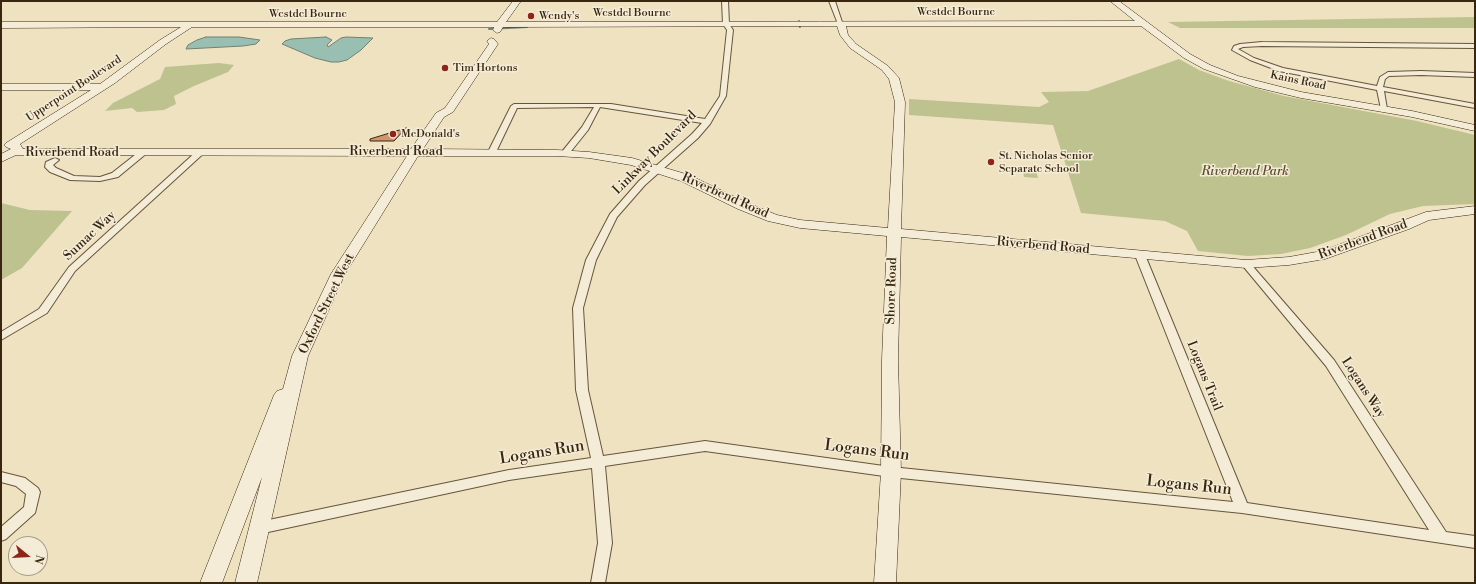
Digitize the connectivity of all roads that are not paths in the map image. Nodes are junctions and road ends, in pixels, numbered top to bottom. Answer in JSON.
{"nodes":[{"id":1,"x":517,"y":1,"type":"edge"},
{"id":2,"x":725,"y":1,"type":"edge"},
{"id":3,"x":832,"y":1,"type":"edge"},
{"id":4,"x":1114,"y":1,"type":"edge"},
{"id":5,"x":1121,"y":1,"type":"edge"},
{"id":6,"x":1134,"y":15,"type":"junction"},
{"id":7,"x":1144,"y":23,"type":"junction"},
{"id":8,"x":500,"y":24,"type":"junction"},
{"id":9,"x":726,"y":24,"type":"junction"},
{"id":10,"x":841,"y":24,"type":"junction"},
{"id":11,"x":1,"y":25,"type":"edge"},
{"id":12,"x":190,"y":25,"type":"junction"},
{"id":13,"x":1475,"y":46,"type":"edge"},
{"id":14,"x":1475,"y":75,"type":"edge"},
{"id":15,"x":104,"y":86,"type":"junction"},
{"id":16,"x":1,"y":87,"type":"edge"},
{"id":17,"x":1380,"y":87,"type":"junction"},
{"id":18,"x":598,"y":105,"type":"junction"},
{"id":19,"x":1475,"y":106,"type":"edge"},
{"id":20,"x":1384,"y":109,"type":"junction"},
{"id":21,"x":707,"y":122,"type":"junction"},
{"id":22,"x":1475,"y":128,"type":"edge"},
{"id":23,"x":9,"y":148,"type":"edge"},
{"id":24,"x":415,"y":152,"type":"junction"},
{"id":25,"x":492,"y":152,"type":"junction"},
{"id":26,"x":143,"y":153,"type":"junction"},
{"id":27,"x":200,"y":153,"type":"junction"},
{"id":28,"x":565,"y":153,"type":"junction"},
{"id":29,"x":1,"y":158,"type":"edge"},
{"id":30,"x":55,"y":160,"type":"dead end"},
{"id":31,"x":659,"y":169,"type":"junction"},
{"id":32,"x":1475,"y":210,"type":"edge"},
{"id":33,"x":894,"y":233,"type":"junction"},
{"id":34,"x":1140,"y":255,"type":"junction"},
{"id":35,"x":1246,"y":264,"type":"junction"},
{"id":36,"x":1,"y":337,"type":"edge"},
{"id":37,"x":300,"y":356,"type":"junction"},
{"id":38,"x":598,"y":462,"type":"junction"},
{"id":39,"x":891,"y":472,"type":"junction"},
{"id":40,"x":1,"y":477,"type":"edge"},
{"id":41,"x":1242,"y":508,"type":"junction"},
{"id":42,"x":259,"y":528,"type":"junction"},
{"id":43,"x":1,"y":535,"type":"edge"},
{"id":44,"x":1442,"y":538,"type":"junction"},
{"id":45,"x":1475,"y":542,"type":"edge"},
{"id":46,"x":211,"y":583,"type":"edge"},
{"id":47,"x":246,"y":583,"type":"edge"},
{"id":48,"x":598,"y":583,"type":"edge"},
{"id":49,"x":885,"y":583,"type":"edge"}],
"edges":[{"from":1,"to":8,"type":"street","name":"Oxford Street West"},
{"from":2,"to":9,"type":"street","name":"Linkway Boulevard"},
{"from":3,"to":10,"type":"street"},
{"from":4,"to":6,"type":"street","name":"Kains Road"},
{"from":5,"to":6,"type":"street","name":"Kains Road"},
{"from":6,"to":7,"type":"street","name":"Kains Road"},
{"from":7,"to":10,"type":"street","name":"Westdel Bourne"},
{"from":7,"to":20,"type":"street","name":"Kains Road"},
{"from":8,"to":9,"type":"street","name":"Westdel Bourne"},
{"from":8,"to":12,"type":"street","name":"Westdel Bourne"},
{"from":8,"to":24,"type":"street","name":"Oxford Street West"},
{"from":9,"to":10,"type":"street","name":"Westdel Bourne"},
{"from":9,"to":21,"type":"street","name":"Linkway Boulevard"},
{"from":10,"to":33,"type":"street","name":"Shore Road"},
{"from":11,"to":12,"type":"street","name":"Westdel Bourne"},
{"from":12,"to":15,"type":"street","name":"Upperpoint Boulevard"},
{"from":13,"to":17,"type":"street"},
{"from":14,"to":17,"type":"street"},
{"from":15,"to":16,"type":"street"},
{"from":15,"to":23,"type":"street","name":"Upperpoint Boulevard"},
{"from":17,"to":19,"type":"street"},
{"from":17,"to":20,"type":"street"},
{"from":18,"to":21,"type":"street"},
{"from":18,"to":25,"type":"street"},
{"from":18,"to":28,"type":"street"},
{"from":20,"to":22,"type":"street","name":"Kains Road"},
{"from":21,"to":31,"type":"street","name":"Linkway Boulevard"},
{"from":23,"to":26,"type":"street","name":"Riverbend Road"},
{"from":23,"to":29,"type":"street"},
{"from":24,"to":25,"type":"street","name":"Riverbend Road"},
{"from":24,"to":27,"type":"street","name":"Riverbend Road"},
{"from":24,"to":37,"type":"street","name":"Oxford Street West"},
{"from":25,"to":28,"type":"street","name":"Riverbend Road"},
{"from":26,"to":27,"type":"street","name":"Riverbend Road"},
{"from":26,"to":30,"type":"street"},
{"from":27,"to":36,"type":"street","name":"Sumac Way"},
{"from":28,"to":31,"type":"street","name":"Riverbend Road"},
{"from":31,"to":33,"type":"street","name":"Riverbend Road"},
{"from":31,"to":38,"type":"street","name":"Linkway Boulevard"},
{"from":32,"to":35,"type":"street","name":"Riverbend Road"},
{"from":33,"to":34,"type":"street","name":"Riverbend Road"},
{"from":33,"to":39,"type":"street","name":"Shore Road"},
{"from":34,"to":35,"type":"street","name":"Riverbend Road"},
{"from":34,"to":41,"type":"street","name":"Logans Trail"},
{"from":35,"to":44,"type":"street","name":"Logans Way"},
{"from":37,"to":42,"type":"street","name":"Oxford Street West"},
{"from":37,"to":46,"type":"street"},
{"from":38,"to":39,"type":"street","name":"Logans Run"},
{"from":38,"to":42,"type":"street","name":"Logans Run"},
{"from":38,"to":48,"type":"street","name":"Linkway Boulevard"},
{"from":39,"to":41,"type":"street","name":"Logans Run"},
{"from":39,"to":49,"type":"street","name":"Shore Road"},
{"from":40,"to":43,"type":"street"},
{"from":41,"to":44,"type":"street","name":"Logans Run"},
{"from":42,"to":47,"type":"street","name":"Oxford Street West"},
{"from":44,"to":45,"type":"street","name":"Logans Run"}]}
